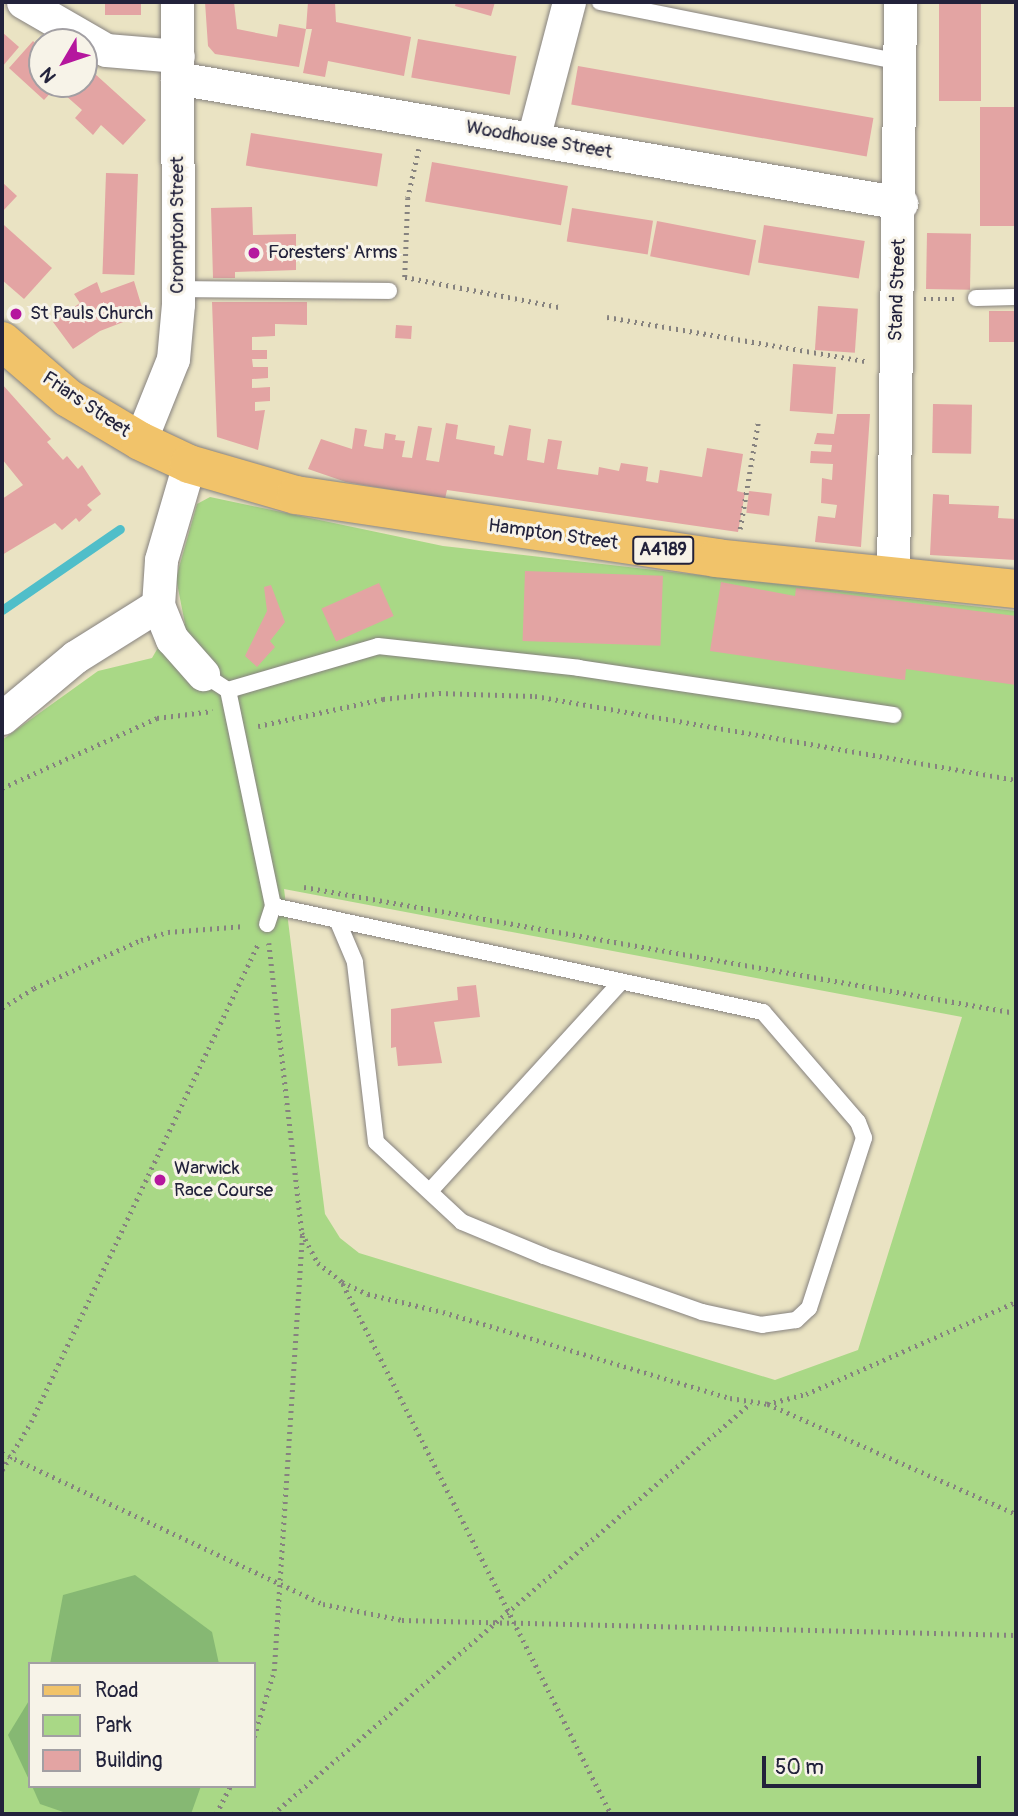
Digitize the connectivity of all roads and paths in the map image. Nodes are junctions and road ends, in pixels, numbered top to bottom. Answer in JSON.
{"nodes":[{"id":1,"x":23,"y":2,"type":"edge"},
{"id":2,"x":177,"y":2,"type":"edge"},
{"id":3,"x":569,"y":2,"type":"edge"},
{"id":4,"x":600,"y":2,"type":"edge"},
{"id":5,"x":900,"y":2,"type":"edge"},
{"id":6,"x":900,"y":62,"type":"junction"},
{"id":7,"x":178,"y":67,"type":"junction"},
{"id":8,"x":425,"y":120,"type":"junction"},
{"id":9,"x":533,"y":139,"type":"junction"},
{"id":10,"x":901,"y":203,"type":"junction"},
{"id":11,"x":178,"y":289,"type":"junction"},
{"id":12,"x":388,"y":291,"type":"dead end"},
{"id":13,"x":1016,"y":297,"type":"edge"},
{"id":14,"x":976,"y":298,"type":"joint"},
{"id":15,"x":898,"y":299,"type":"junction"},
{"id":16,"x":559,"y":307,"type":"dead end"},
{"id":17,"x":607,"y":317,"type":"dead end"},
{"id":18,"x":2,"y":341,"type":"edge"},
{"id":19,"x":897,"y":366,"type":"junction"},
{"id":20,"x":758,"y":423,"type":"dead end"},
{"id":21,"x":140,"y":441,"type":"junction"},
{"id":22,"x":189,"y":464,"type":"junction"},
{"id":23,"x":735,"y":560,"type":"junction"},
{"id":24,"x":893,"y":578,"type":"junction"},
{"id":25,"x":1016,"y":589,"type":"edge"},
{"id":26,"x":158,"y":606,"type":"junction"},
{"id":27,"x":216,"y":682,"type":"junction"},
{"id":28,"x":232,"y":709,"type":"junction"},
{"id":29,"x":894,"y":715,"type":"dead end"},
{"id":30,"x":2,"y":718,"type":"edge"},
{"id":31,"x":237,"y":732,"type":"junction"},
{"id":32,"x":1016,"y":780,"type":"edge"},
{"id":33,"x":2,"y":788,"type":"edge"},
{"id":34,"x":268,"y":882,"type":"junction"},
{"id":35,"x":273,"y":906,"type":"junction"},
{"id":36,"x":338,"y":922,"type":"junction"},
{"id":37,"x":267,"y":925,"type":"junction"},
{"id":38,"x":621,"y":982,"type":"junction"},
{"id":39,"x":2,"y":1008,"type":"edge"},
{"id":40,"x":1016,"y":1013,"type":"edge"},
{"id":41,"x":430,"y":1192,"type":"junction"},
{"id":42,"x":302,"y":1233,"type":"junction"},
{"id":43,"x":342,"y":1282,"type":"junction"},
{"id":44,"x":1016,"y":1301,"type":"edge"},
{"id":45,"x":751,"y":1403,"type":"junction"},
{"id":46,"x":767,"y":1404,"type":"junction"},
{"id":47,"x":2,"y":1453,"type":"edge"},
{"id":48,"x":10,"y":1457,"type":"junction"},
{"id":49,"x":2,"y":1470,"type":"edge"},
{"id":50,"x":1016,"y":1514,"type":"edge"},
{"id":51,"x":279,"y":1585,"type":"junction"},
{"id":52,"x":509,"y":1612,"type":"junction"},
{"id":53,"x":495,"y":1624,"type":"junction"},
{"id":54,"x":516,"y":1625,"type":"junction"},
{"id":55,"x":1016,"y":1635,"type":"edge"},
{"id":56,"x":256,"y":1730,"type":"edge"},
{"id":57,"x":229,"y":1788,"type":"edge"},
{"id":58,"x":216,"y":1814,"type":"edge"},
{"id":59,"x":273,"y":1814,"type":"edge"},
{"id":60,"x":611,"y":1814,"type":"edge"}],
"edges":[{"from":1,"to":7,"type":"street","name":"Woodhouse Street"},
{"from":2,"to":7,"type":"street","name":"Crompton Street"},
{"from":3,"to":9,"type":"street"},
{"from":4,"to":6,"type":"lane"},
{"from":5,"to":6,"type":"street","name":"Stand Street"},
{"from":6,"to":10,"type":"street","name":"Stand Street"},
{"from":7,"to":8,"type":"street","name":"Woodhouse Street"},
{"from":7,"to":11,"type":"street","name":"Crompton Street"},
{"from":8,"to":9,"type":"street","name":"Woodhouse Street"},
{"from":8,"to":16,"type":"path"},
{"from":9,"to":10,"type":"street","name":"Woodhouse Street"},
{"from":10,"to":15,"type":"street","name":"Stand Street"},
{"from":11,"to":12,"type":"lane"},
{"from":11,"to":21,"type":"street","name":"Crompton Street"},
{"from":13,"to":14,"type":"lane"},
{"from":14,"to":15,"type":"path"},
{"from":15,"to":19,"type":"street","name":"Stand Street"},
{"from":17,"to":19,"type":"path"},
{"from":18,"to":21,"type":"main road","name":"Friars Street","number":"A4189"},
{"from":19,"to":24,"type":"street","name":"Stand Street"},
{"from":20,"to":23,"type":"path"},
{"from":21,"to":22,"type":"main road","name":"Hampton Street","number":"A4189"},
{"from":22,"to":23,"type":"main road","name":"Hampton Street","number":"A4189"},
{"from":22,"to":26,"type":"street"},
{"from":23,"to":24,"type":"main road","name":"Hampton Street","number":"A4189"},
{"from":24,"to":25,"type":"main road","name":"Hampton Street","number":"A4189"},
{"from":26,"to":27,"type":"street"},
{"from":26,"to":30,"type":"street"},
{"from":27,"to":28,"type":"lane"},
{"from":27,"to":29,"type":"lane"},
{"from":28,"to":31,"type":"lane"},
{"from":28,"to":33,"type":"path"},
{"from":31,"to":32,"type":"path"},
{"from":31,"to":34,"type":"lane"},
{"from":34,"to":35,"type":"lane"},
{"from":34,"to":40,"type":"path"},
{"from":35,"to":36,"type":"lane"},
{"from":35,"to":37,"type":"lane"},
{"from":36,"to":38,"type":"lane"},
{"from":36,"to":41,"type":"lane"},
{"from":37,"to":39,"type":"path"},
{"from":37,"to":42,"type":"path"},
{"from":37,"to":48,"type":"path"},
{"from":38,"to":41,"type":"lane"},
{"from":38,"to":41,"type":"lane"},
{"from":42,"to":43,"type":"path"},
{"from":42,"to":51,"type":"path"},
{"from":43,"to":45,"type":"path"},
{"from":43,"to":52,"type":"path"},
{"from":44,"to":46,"type":"path"},
{"from":45,"to":46,"type":"path"},
{"from":45,"to":52,"type":"path"},
{"from":46,"to":50,"type":"path"},
{"from":47,"to":48,"type":"path"},
{"from":48,"to":49,"type":"path"},
{"from":48,"to":51,"type":"path"},
{"from":51,"to":53,"type":"path"},
{"from":51,"to":56,"type":"path"},
{"from":52,"to":53,"type":"path"},
{"from":52,"to":54,"type":"path"},
{"from":53,"to":54,"type":"path"},
{"from":53,"to":59,"type":"path"},
{"from":54,"to":55,"type":"path"},
{"from":54,"to":60,"type":"path"},
{"from":57,"to":58,"type":"path"}]}
